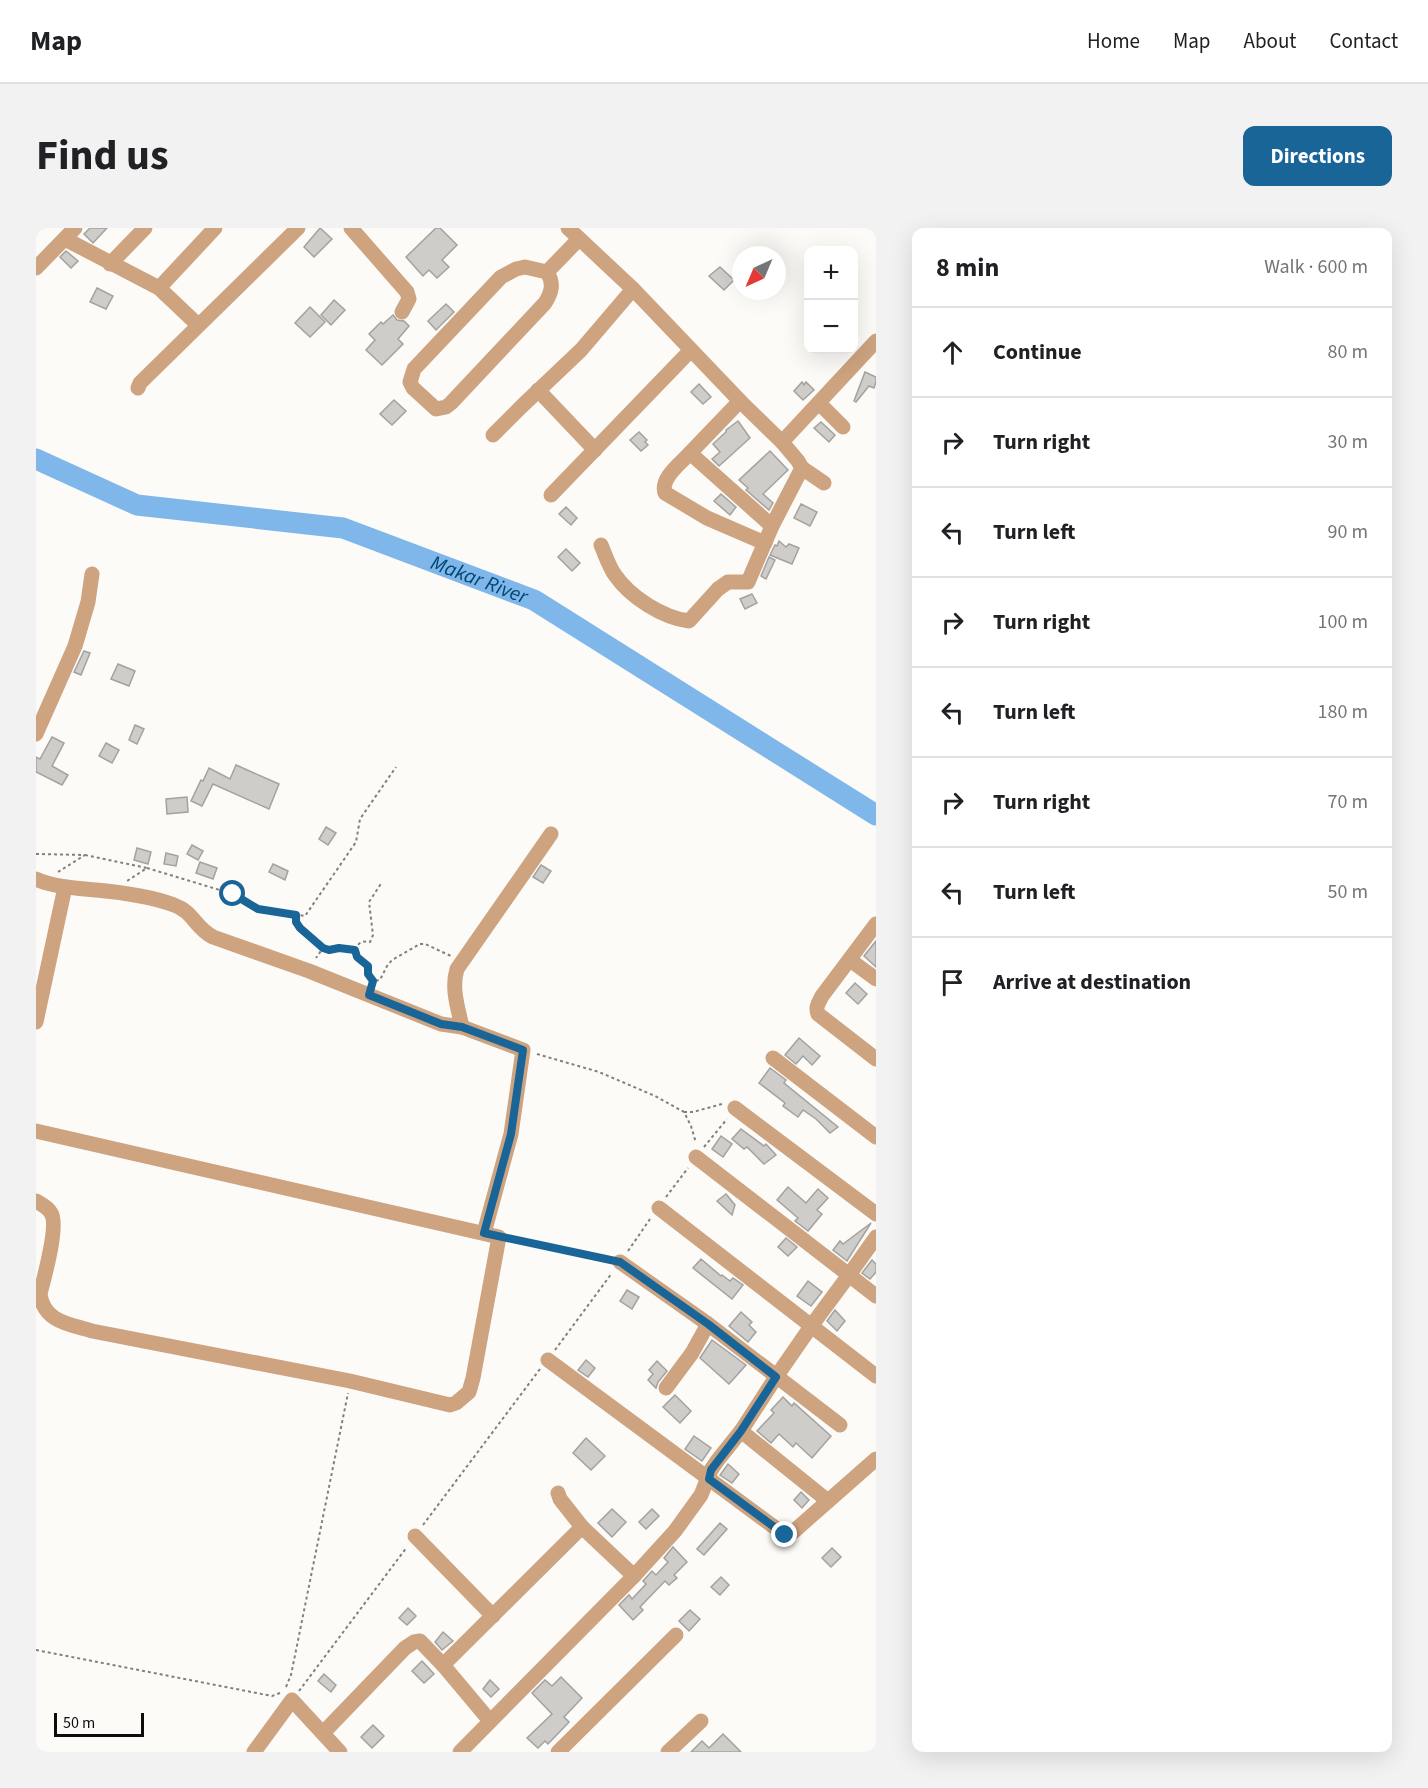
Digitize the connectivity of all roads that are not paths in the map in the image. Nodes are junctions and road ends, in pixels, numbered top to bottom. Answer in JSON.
{"nodes":[{"id":1,"x":145,"y":228,"type":"edge"},
{"id":2,"x":215,"y":228,"type":"edge"},
{"id":3,"x":297,"y":228,"type":"edge"},
{"id":4,"x":351,"y":228,"type":"edge"},
{"id":5,"x":568,"y":228,"type":"edge"},
{"id":6,"x":70,"y":233,"type":"edge"},
{"id":7,"x":579,"y":239,"type":"junction"},
{"id":8,"x":110,"y":264,"type":"junction"},
{"id":9,"x":36,"y":268,"type":"edge"},
{"id":10,"x":547,"y":272,"type":"junction"},
{"id":11,"x":159,"y":288,"type":"junction"},
{"id":12,"x":633,"y":289,"type":"junction"},
{"id":13,"x":402,"y":312,"type":"dead end"},
{"id":14,"x":198,"y":325,"type":"junction"},
{"id":15,"x":876,"y":340,"type":"edge"},
{"id":16,"x":691,"y":350,"type":"junction"},
{"id":17,"x":138,"y":388,"type":"dead end"},
{"id":18,"x":538,"y":390,"type":"junction"},
{"id":19,"x":740,"y":401,"type":"junction"},
{"id":20,"x":819,"y":403,"type":"junction"},
{"id":21,"x":843,"y":427,"type":"dead end"},
{"id":22,"x":493,"y":435,"type":"dead end"},
{"id":23,"x":783,"y":442,"type":"junction"},
{"id":24,"x":595,"y":450,"type":"junction"},
{"id":25,"x":690,"y":453,"type":"junction"},
{"id":26,"x":802,"y":468,"type":"junction"},
{"id":27,"x":824,"y":483,"type":"dead end"},
{"id":28,"x":551,"y":495,"type":"dead end"},
{"id":29,"x":772,"y":526,"type":"junction"},
{"id":30,"x":765,"y":543,"type":"junction"},
{"id":31,"x":601,"y":545,"type":"dead end"},
{"id":32,"x":92,"y":574,"type":"dead end"},
{"id":33,"x":36,"y":734,"type":"edge"},
{"id":34,"x":551,"y":834,"type":"dead end"},
{"id":35,"x":39,"y":880,"type":"edge"},
{"id":36,"x":65,"y":887,"type":"junction"},
{"id":37,"x":876,"y":924,"type":"edge"},
{"id":38,"x":850,"y":960,"type":"junction"},
{"id":39,"x":876,"y":979,"type":"edge"},
{"id":40,"x":36,"y":1022,"type":"edge"},
{"id":41,"x":462,"y":1027,"type":"junction"},
{"id":42,"x":773,"y":1058,"type":"dead end"},
{"id":43,"x":876,"y":1059,"type":"edge"},
{"id":44,"x":735,"y":1108,"type":"road end"},
{"id":45,"x":36,"y":1131,"type":"edge"},
{"id":46,"x":876,"y":1137,"type":"edge"},
{"id":47,"x":696,"y":1157,"type":"road end"},
{"id":48,"x":36,"y":1201,"type":"edge"},
{"id":49,"x":658,"y":1208,"type":"road end"},
{"id":50,"x":876,"y":1214,"type":"edge"},
{"id":51,"x":492,"y":1235,"type":"junction"},
{"id":52,"x":876,"y":1237,"type":"edge"},
{"id":53,"x":620,"y":1262,"type":"road end"},
{"id":54,"x":849,"y":1275,"type":"junction"},
{"id":55,"x":876,"y":1296,"type":"edge"},
{"id":56,"x":708,"y":1324,"type":"junction"},
{"id":57,"x":812,"y":1325,"type":"junction"},
{"id":58,"x":548,"y":1360,"type":"road end"},
{"id":59,"x":876,"y":1376,"type":"edge"},
{"id":60,"x":776,"y":1377,"type":"junction"},
{"id":61,"x":666,"y":1388,"type":"dead end"},
{"id":62,"x":840,"y":1425,"type":"dead end"},
{"id":63,"x":741,"y":1431,"type":"junction"},
{"id":64,"x":876,"y":1459,"type":"edge"},
{"id":65,"x":709,"y":1479,"type":"junction"},
{"id":66,"x":558,"y":1493,"type":"dead end"},
{"id":67,"x":828,"y":1501,"type":"junction"},
{"id":68,"x":582,"y":1527,"type":"junction"},
{"id":69,"x":415,"y":1536,"type":"road end"},
{"id":70,"x":634,"y":1576,"type":"junction"},
{"id":71,"x":493,"y":1616,"type":"junction"},
{"id":72,"x":676,"y":1635,"type":"dead end"},
{"id":73,"x":443,"y":1665,"type":"junction"},
{"id":74,"x":490,"y":1721,"type":"junction"},
{"id":75,"x":701,"y":1721,"type":"dead end"},
{"id":76,"x":323,"y":1733,"type":"junction"},
{"id":77,"x":677,"y":1749,"type":"edge"},
{"id":78,"x":254,"y":1752,"type":"edge"},
{"id":79,"x":340,"y":1752,"type":"edge"},
{"id":80,"x":460,"y":1752,"type":"edge"},
{"id":81,"x":558,"y":1752,"type":"edge"}],
"edges":[{"from":1,"to":8,"type":"street"},
{"from":2,"to":11,"type":"street"},
{"from":3,"to":14,"type":"street"},
{"from":4,"to":13,"type":"street"},
{"from":5,"to":7,"type":"street"},
{"from":6,"to":8,"type":"street"},
{"from":6,"to":9,"type":"street"},
{"from":7,"to":10,"type":"street"},
{"from":7,"to":12,"type":"street"},
{"from":8,"to":11,"type":"street"},
{"from":10,"to":10,"type":"street"},
{"from":11,"to":14,"type":"street"},
{"from":12,"to":16,"type":"street"},
{"from":12,"to":18,"type":"street"},
{"from":14,"to":17,"type":"street"},
{"from":15,"to":20,"type":"street"},
{"from":16,"to":19,"type":"street"},
{"from":16,"to":24,"type":"street"},
{"from":18,"to":22,"type":"street"},
{"from":18,"to":24,"type":"street"},
{"from":19,"to":23,"type":"street"},
{"from":19,"to":25,"type":"street"},
{"from":20,"to":21,"type":"street"},
{"from":20,"to":23,"type":"street"},
{"from":23,"to":26,"type":"street"},
{"from":24,"to":28,"type":"street"},
{"from":25,"to":29,"type":"street"},
{"from":25,"to":30,"type":"street"},
{"from":26,"to":27,"type":"street"},
{"from":26,"to":29,"type":"street"},
{"from":29,"to":30,"type":"street"},
{"from":30,"to":31,"type":"street"},
{"from":32,"to":33,"type":"street"},
{"from":34,"to":41,"type":"street"},
{"from":35,"to":36,"type":"street"},
{"from":36,"to":40,"type":"street"},
{"from":36,"to":41,"type":"street"},
{"from":37,"to":38,"type":"street"},
{"from":38,"to":39,"type":"street"},
{"from":38,"to":43,"type":"street"},
{"from":41,"to":51,"type":"street"},
{"from":42,"to":46,"type":"street"},
{"from":44,"to":50,"type":"street"},
{"from":45,"to":51,"type":"street"},
{"from":47,"to":54,"type":"street"},
{"from":48,"to":51,"type":"street"},
{"from":49,"to":57,"type":"street"},
{"from":52,"to":54,"type":"street"},
{"from":53,"to":56,"type":"street"},
{"from":54,"to":55,"type":"street"},
{"from":54,"to":57,"type":"street"},
{"from":56,"to":60,"type":"street"},
{"from":56,"to":61,"type":"street"},
{"from":57,"to":59,"type":"street"},
{"from":57,"to":60,"type":"street"},
{"from":58,"to":65,"type":"street"},
{"from":60,"to":62,"type":"street"},
{"from":60,"to":63,"type":"street"},
{"from":63,"to":65,"type":"street"},
{"from":63,"to":67,"type":"street"},
{"from":64,"to":67,"type":"street"},
{"from":65,"to":67,"type":"street"},
{"from":65,"to":70,"type":"street"},
{"from":66,"to":68,"type":"street"},
{"from":68,"to":70,"type":"street"},
{"from":68,"to":71,"type":"street"},
{"from":69,"to":71,"type":"street"},
{"from":70,"to":74,"type":"street"},
{"from":71,"to":73,"type":"street"},
{"from":72,"to":81,"type":"street"},
{"from":73,"to":74,"type":"street"},
{"from":73,"to":76,"type":"street"},
{"from":74,"to":80,"type":"street"},
{"from":75,"to":77,"type":"street"},
{"from":76,"to":78,"type":"street"},
{"from":76,"to":79,"type":"street"}]}
